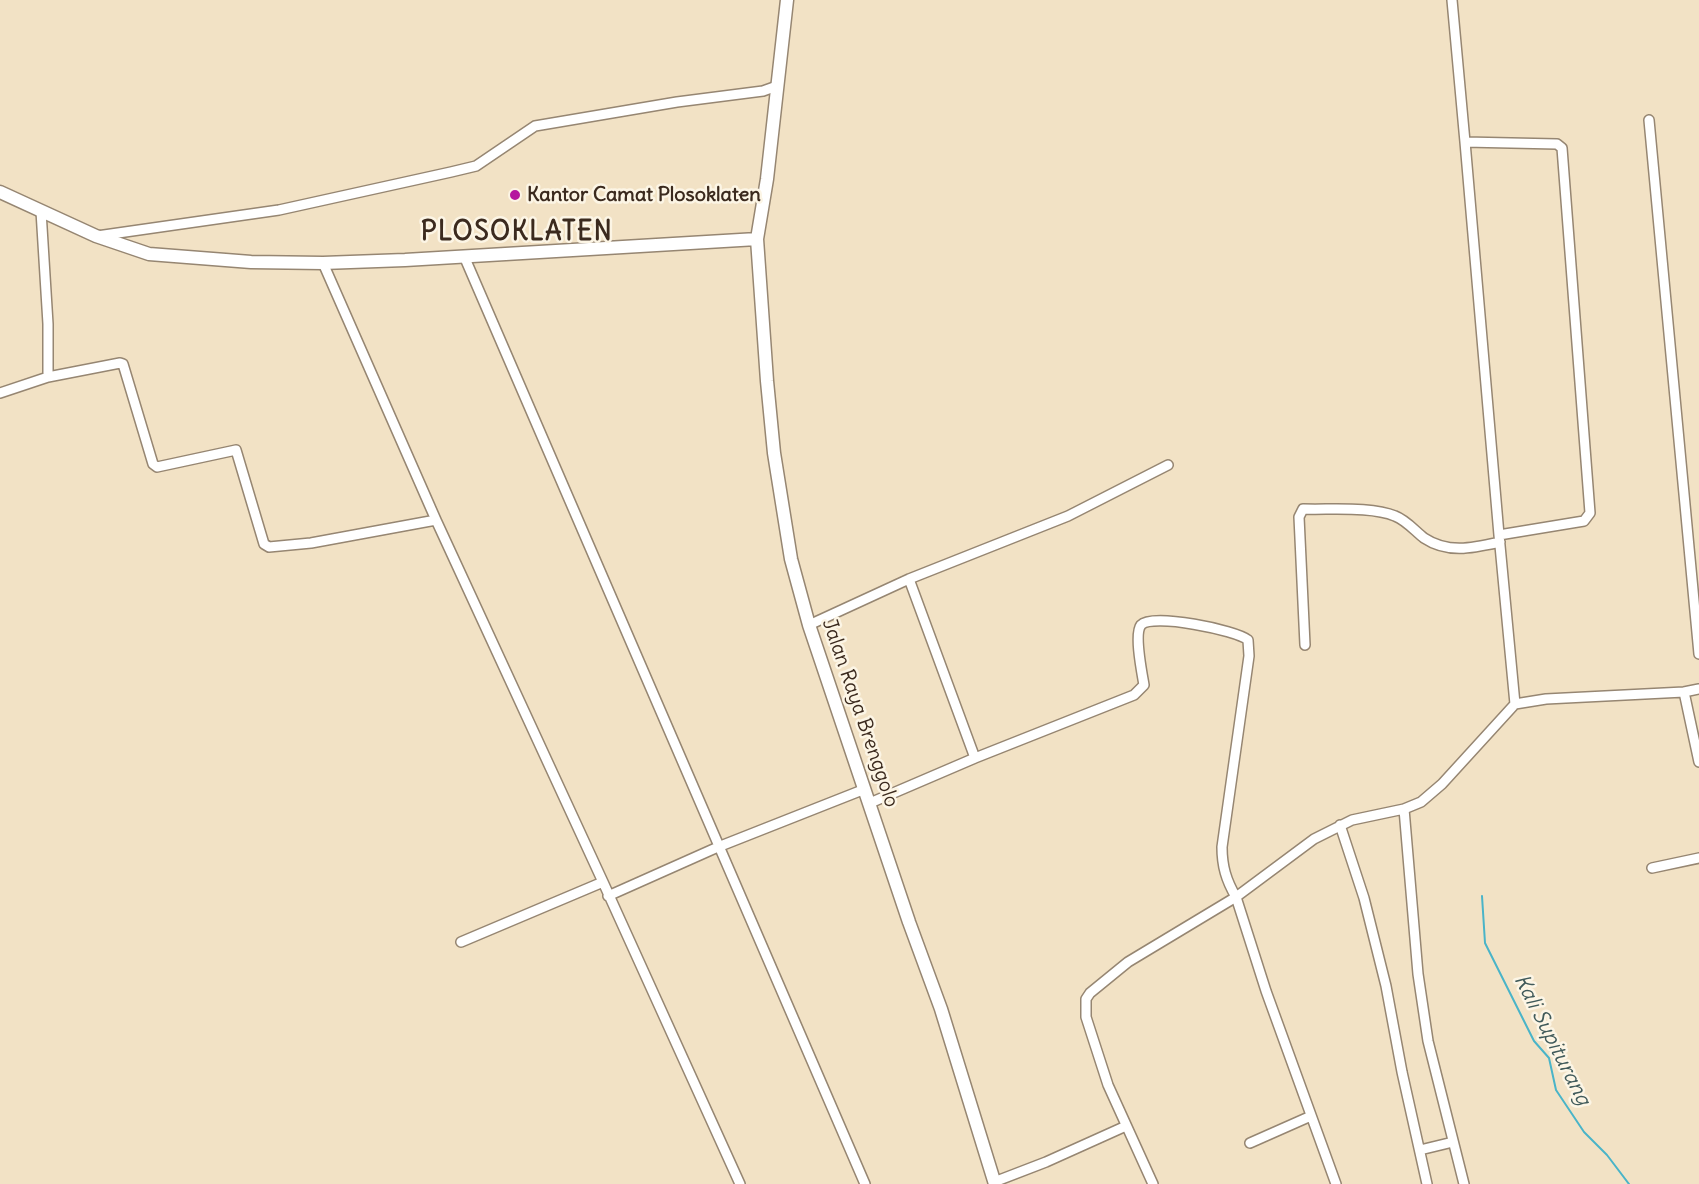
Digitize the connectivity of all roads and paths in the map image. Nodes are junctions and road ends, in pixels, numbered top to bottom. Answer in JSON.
{"nodes":[{"id":1,"x":787,"y":0,"type":"edge"},
{"id":2,"x":1452,"y":0,"type":"edge"},
{"id":3,"x":777,"y":86,"type":"junction"},
{"id":4,"x":1649,"y":120,"type":"dead end"},
{"id":5,"x":1465,"y":142,"type":"junction"},
{"id":6,"x":0,"y":192,"type":"edge"},
{"id":7,"x":41,"y":211,"type":"junction"},
{"id":8,"x":96,"y":236,"type":"junction"},
{"id":9,"x":757,"y":239,"type":"junction"},
{"id":10,"x":464,"y":256,"type":"junction"},
{"id":11,"x":323,"y":263,"type":"junction"},
{"id":12,"x":48,"y":377,"type":"junction"},
{"id":13,"x":0,"y":393,"type":"edge"},
{"id":14,"x":1168,"y":465,"type":"dead end"},
{"id":15,"x":436,"y":520,"type":"junction"},
{"id":16,"x":1499,"y":539,"type":"junction"},
{"id":17,"x":909,"y":579,"type":"junction"},
{"id":18,"x":809,"y":625,"type":"junction"},
{"id":19,"x":1305,"y":645,"type":"dead end"},
{"id":20,"x":1699,"y":654,"type":"edge"},
{"id":21,"x":1699,"y":689,"type":"edge"},
{"id":22,"x":1684,"y":692,"type":"junction"},
{"id":23,"x":1515,"y":704,"type":"junction"},
{"id":24,"x":975,"y":758,"type":"junction"},
{"id":25,"x":1699,"y":762,"type":"edge"},
{"id":26,"x":865,"y":789,"type":"junction"},
{"id":27,"x":870,"y":803,"type":"junction"},
{"id":28,"x":1404,"y":809,"type":"junction"},
{"id":29,"x":1340,"y":825,"type":"junction"},
{"id":30,"x":718,"y":847,"type":"junction"},
{"id":31,"x":1699,"y":858,"type":"edge"},
{"id":32,"x":1652,"y":868,"type":"dead end"},
{"id":33,"x":603,"y":882,"type":"junction"},
{"id":34,"x":608,"y":896,"type":"junction"},
{"id":35,"x":1236,"y":897,"type":"junction"},
{"id":36,"x":461,"y":942,"type":"dead end"},
{"id":37,"x":1311,"y":1116,"type":"junction"},
{"id":38,"x":1126,"y":1126,"type":"junction"},
{"id":39,"x":1453,"y":1142,"type":"junction"},
{"id":40,"x":1250,"y":1143,"type":"dead end"},
{"id":41,"x":1420,"y":1150,"type":"junction"},
{"id":42,"x":994,"y":1183,"type":"edge"},
{"id":43,"x":740,"y":1184,"type":"edge"},
{"id":44,"x":865,"y":1184,"type":"edge"},
{"id":45,"x":1153,"y":1184,"type":"edge"},
{"id":46,"x":1336,"y":1184,"type":"edge"},
{"id":47,"x":1427,"y":1184,"type":"edge"},
{"id":48,"x":1464,"y":1184,"type":"edge"}],
"edges":[{"from":1,"to":3,"type":"main road","name":"Jalan Raya Brenggolo"},
{"from":2,"to":5,"type":"street"},
{"from":3,"to":8,"type":"street"},
{"from":3,"to":9,"type":"main road","name":"Jalan Raya Brenggolo"},
{"from":4,"to":20,"type":"street"},
{"from":5,"to":16,"type":"street"},
{"from":5,"to":16,"type":"street"},
{"from":6,"to":7,"type":"main road"},
{"from":7,"to":8,"type":"main road"},
{"from":7,"to":12,"type":"street"},
{"from":8,"to":11,"type":"main road"},
{"from":9,"to":10,"type":"main road"},
{"from":9,"to":18,"type":"main road","name":"Jalan Raya Brenggolo"},
{"from":10,"to":11,"type":"main road"},
{"from":10,"to":30,"type":"street"},
{"from":11,"to":15,"type":"street"},
{"from":12,"to":13,"type":"street"},
{"from":12,"to":15,"type":"street"},
{"from":14,"to":17,"type":"street"},
{"from":15,"to":33,"type":"street"},
{"from":16,"to":19,"type":"street"},
{"from":16,"to":23,"type":"street"},
{"from":17,"to":18,"type":"street"},
{"from":17,"to":24,"type":"street"},
{"from":18,"to":26,"type":"main road","name":"Jalan Raya Brenggolo"},
{"from":21,"to":22,"type":"street"},
{"from":22,"to":23,"type":"street"},
{"from":22,"to":25,"type":"street"},
{"from":23,"to":28,"type":"street"},
{"from":24,"to":27,"type":"street"},
{"from":24,"to":35,"type":"street"},
{"from":26,"to":27,"type":"main road","name":"Jalan Raya Brenggolo"},
{"from":26,"to":30,"type":"street"},
{"from":27,"to":42,"type":"main road","name":"Jalan Raya Brenggolo"},
{"from":28,"to":29,"type":"street"},
{"from":28,"to":39,"type":"street"},
{"from":29,"to":35,"type":"street"},
{"from":29,"to":41,"type":"street"},
{"from":30,"to":34,"type":"street"},
{"from":30,"to":44,"type":"street"},
{"from":31,"to":32,"type":"street"},
{"from":33,"to":34,"type":"street"},
{"from":33,"to":36,"type":"street"},
{"from":34,"to":43,"type":"street"},
{"from":35,"to":37,"type":"street"},
{"from":35,"to":38,"type":"street"},
{"from":37,"to":40,"type":"street"},
{"from":37,"to":46,"type":"street"},
{"from":38,"to":42,"type":"street"},
{"from":38,"to":45,"type":"street"},
{"from":39,"to":41,"type":"street"},
{"from":39,"to":48,"type":"street"},
{"from":41,"to":47,"type":"street"}]}
